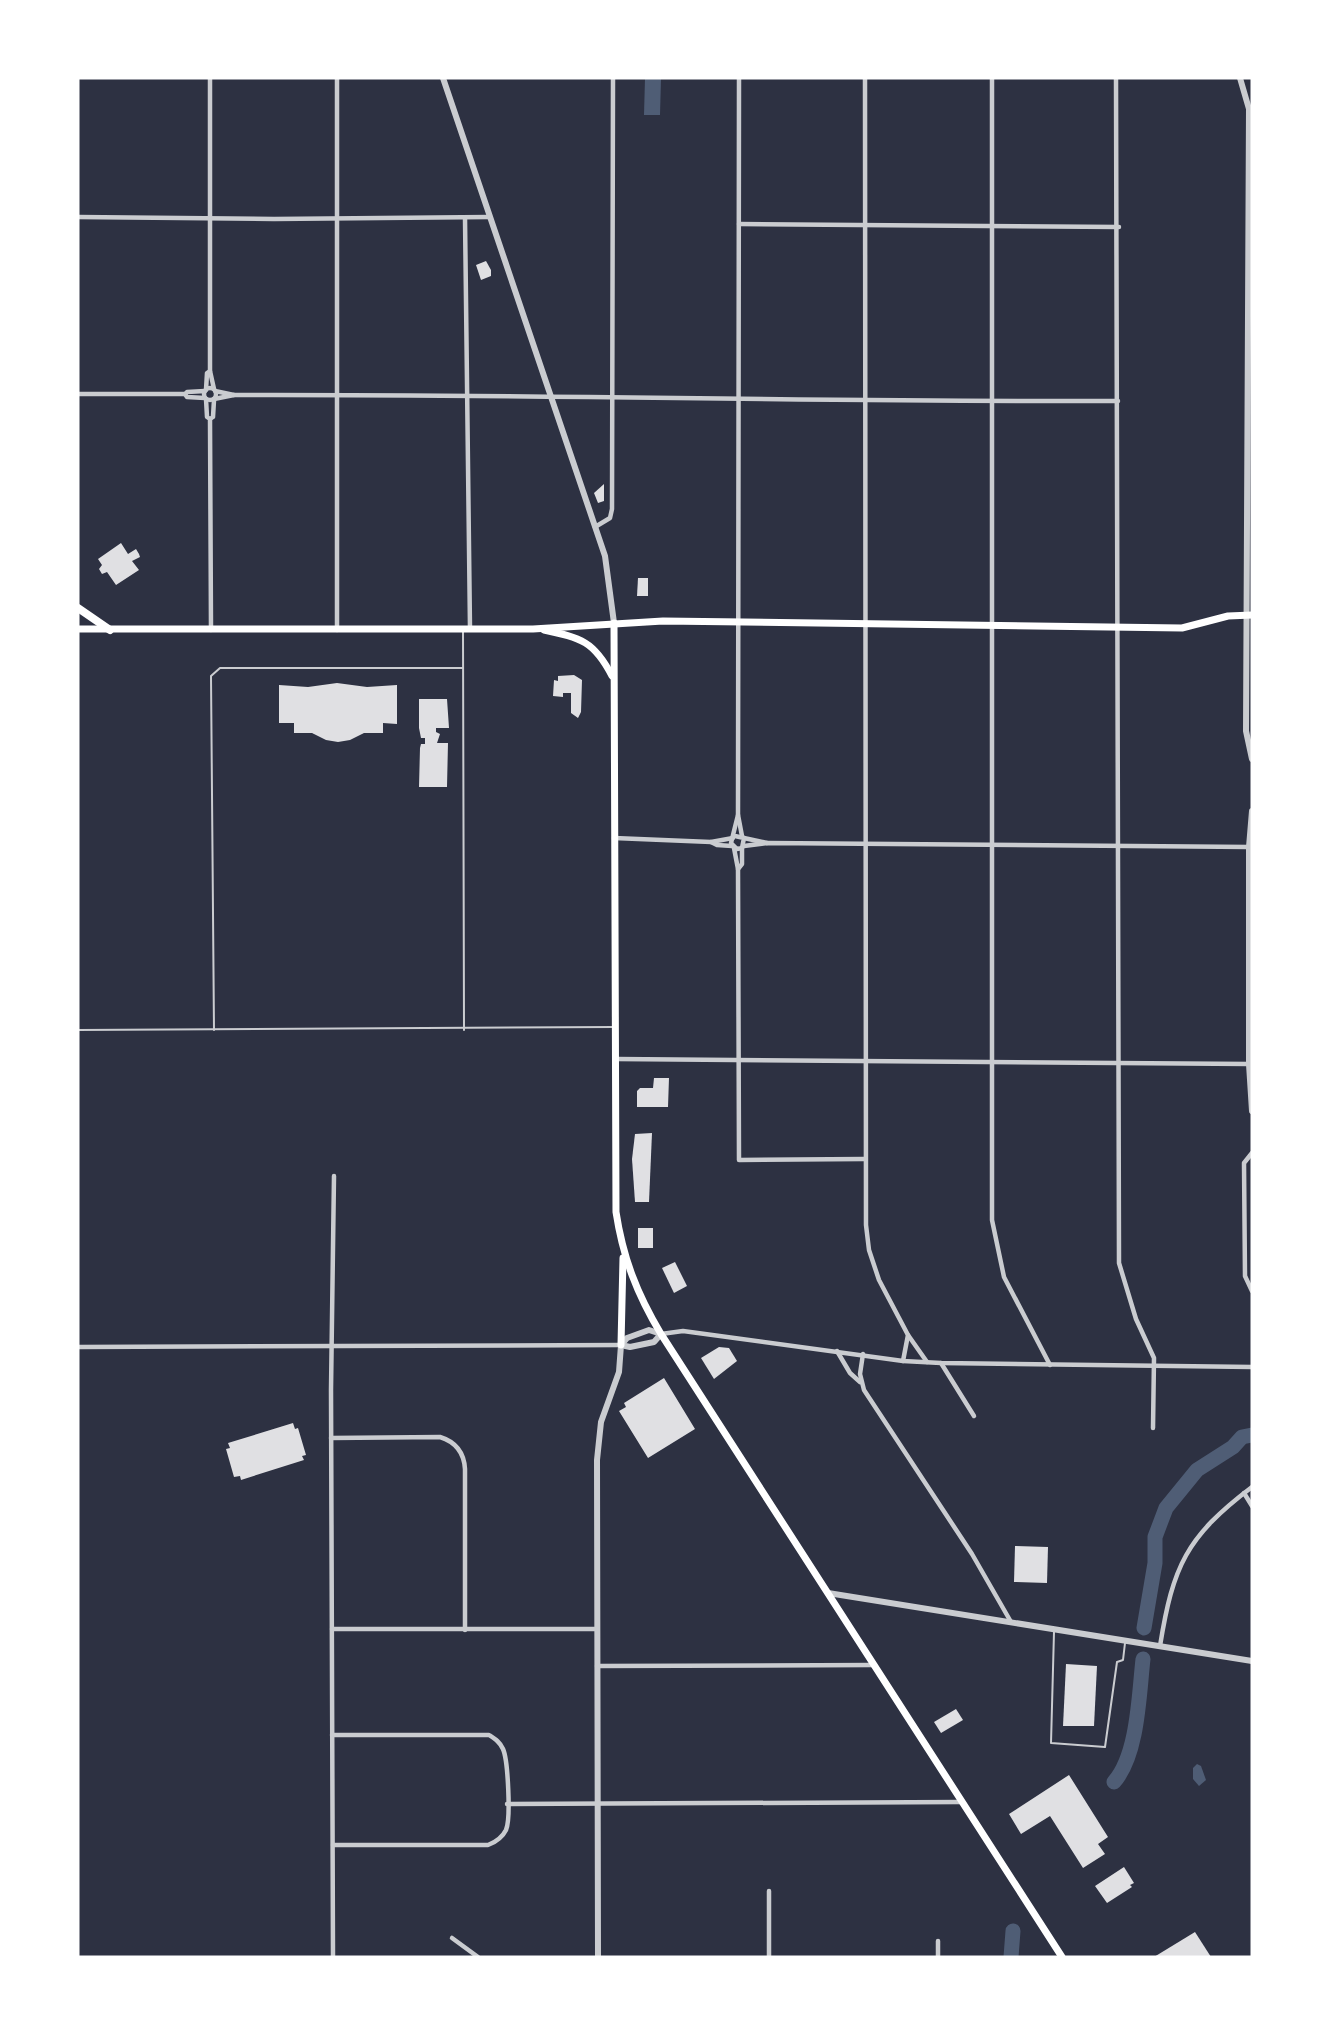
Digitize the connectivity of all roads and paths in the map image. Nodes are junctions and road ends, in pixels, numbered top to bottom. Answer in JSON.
{"nodes":[{"id":1,"x":210,"y":78,"type":"edge"},
{"id":2,"x":337,"y":78,"type":"edge"},
{"id":3,"x":443,"y":78,"type":"edge"},
{"id":4,"x":613,"y":78,"type":"edge"},
{"id":5,"x":739,"y":78,"type":"edge"},
{"id":6,"x":865,"y":78,"type":"edge"},
{"id":7,"x":992,"y":78,"type":"edge"},
{"id":8,"x":1116,"y":78,"type":"edge"},
{"id":9,"x":1240,"y":78,"type":"edge"},
{"id":10,"x":78,"y":217,"type":"edge"},
{"id":11,"x":489,"y":217,"type":"junction"},
{"id":12,"x":209,"y":218,"type":"junction"},
{"id":13,"x":465,"y":218,"type":"junction"},
{"id":14,"x":337,"y":219,"type":"junction"},
{"id":15,"x":739,"y":224,"type":"junction"},
{"id":16,"x":865,"y":224,"type":"junction"},
{"id":17,"x":992,"y":226,"type":"junction"},
{"id":18,"x":1119,"y":227,"type":"junction"},
{"id":19,"x":210,"y":371,"type":"junction"},
{"id":20,"x":206,"y":390,"type":"junction"},
{"id":21,"x":214,"y":390,"type":"junction"},
{"id":22,"x":78,"y":394,"type":"edge"},
{"id":23,"x":185,"y":394,"type":"junction"},
{"id":24,"x":234,"y":395,"type":"junction"},
{"id":25,"x":338,"y":395,"type":"junction"},
{"id":26,"x":467,"y":395,"type":"junction"},
{"id":27,"x":548,"y":395,"type":"junction"},
{"id":28,"x":611,"y":397,"type":"junction"},
{"id":29,"x":205,"y":399,"type":"junction"},
{"id":30,"x":214,"y":399,"type":"junction"},
{"id":31,"x":738,"y":400,"type":"junction"},
{"id":32,"x":1118,"y":401,"type":"junction"},
{"id":33,"x":866,"y":402,"type":"junction"},
{"id":34,"x":991,"y":402,"type":"junction"},
{"id":35,"x":210,"y":419,"type":"junction"},
{"id":36,"x":595,"y":527,"type":"junction"},
{"id":37,"x":78,"y":608,"type":"edge"},
{"id":38,"x":1250,"y":615,"type":"edge"},
{"id":39,"x":614,"y":622,"type":"junction"},
{"id":40,"x":738,"y":623,"type":"junction"},
{"id":41,"x":864,"y":625,"type":"junction"},
{"id":42,"x":991,"y":627,"type":"junction"},
{"id":43,"x":78,"y":629,"type":"edge"},
{"id":44,"x":538,"y":629,"type":"junction"},
{"id":45,"x":1118,"y":629,"type":"junction"},
{"id":46,"x":110,"y":630,"type":"junction"},
{"id":47,"x":211,"y":630,"type":"junction"},
{"id":48,"x":337,"y":630,"type":"junction"},
{"id":49,"x":466,"y":630,"type":"junction"},
{"id":50,"x":463,"y":668,"type":"junction"},
{"id":51,"x":613,"y":678,"type":"junction"},
{"id":52,"x":1252,"y":759,"type":"edge"},
{"id":53,"x":1252,"y":811,"type":"edge"},
{"id":54,"x":738,"y":815,"type":"junction"},
{"id":55,"x":1252,"y":820,"type":"edge"},
{"id":56,"x":734,"y":837,"type":"junction"},
{"id":57,"x":743,"y":837,"type":"junction"},
{"id":58,"x":614,"y":838,"type":"junction"},
{"id":59,"x":711,"y":842,"type":"junction"},
{"id":60,"x":767,"y":843,"type":"junction"},
{"id":61,"x":865,"y":844,"type":"junction"},
{"id":62,"x":990,"y":846,"type":"junction"},
{"id":63,"x":733,"y":847,"type":"junction"},
{"id":64,"x":743,"y":847,"type":"junction"},
{"id":65,"x":1249,"y":847,"type":"junction"},
{"id":66,"x":1118,"y":848,"type":"junction"},
{"id":67,"x":738,"y":869,"type":"junction"},
{"id":68,"x":616,"y":1027,"type":"junction"},
{"id":69,"x":78,"y":1030,"type":"edge"},
{"id":70,"x":214,"y":1030,"type":"junction"},
{"id":71,"x":464,"y":1030,"type":"junction"},
{"id":72,"x":616,"y":1059,"type":"junction"},
{"id":73,"x":739,"y":1059,"type":"junction"},
{"id":74,"x":864,"y":1063,"type":"junction"},
{"id":75,"x":991,"y":1063,"type":"junction"},
{"id":76,"x":1119,"y":1064,"type":"junction"},
{"id":77,"x":1249,"y":1064,"type":"junction"},
{"id":78,"x":1252,"y":1111,"type":"edge"},
{"id":79,"x":1252,"y":1153,"type":"edge"},
{"id":80,"x":864,"y":1159,"type":"junction"},
{"id":81,"x":334,"y":1176,"type":"dead end"},
{"id":82,"x":623,"y":1252,"type":"junction"},
{"id":83,"x":1252,"y":1291,"type":"edge"},
{"id":84,"x":660,"y":1334,"type":"junction"},
{"id":85,"x":908,"y":1335,"type":"junction"},
{"id":86,"x":621,"y":1345,"type":"junction"},
{"id":87,"x":331,"y":1346,"type":"junction"},
{"id":88,"x":78,"y":1347,"type":"edge"},
{"id":89,"x":837,"y":1351,"type":"junction"},
{"id":90,"x":863,"y":1354,"type":"junction"},
{"id":91,"x":903,"y":1360,"type":"junction"},
{"id":92,"x":927,"y":1362,"type":"junction"},
{"id":93,"x":942,"y":1363,"type":"junction"},
{"id":94,"x":1050,"y":1365,"type":"junction"},
{"id":95,"x":1154,"y":1367,"type":"junction"},
{"id":96,"x":1252,"y":1368,"type":"edge"},
{"id":97,"x":860,"y":1382,"type":"junction"},
{"id":98,"x":974,"y":1416,"type":"dead end"},
{"id":99,"x":1153,"y":1428,"type":"dead end"},
{"id":100,"x":331,"y":1438,"type":"junction"},
{"id":101,"x":1252,"y":1487,"type":"edge"},
{"id":102,"x":1244,"y":1493,"type":"junction"},
{"id":103,"x":1252,"y":1506,"type":"edge"},
{"id":104,"x":828,"y":1593,"type":"junction"},
{"id":105,"x":1011,"y":1622,"type":"junction"},
{"id":106,"x":332,"y":1629,"type":"junction"},
{"id":107,"x":597,"y":1629,"type":"junction"},
{"id":108,"x":1053,"y":1629,"type":"junction"},
{"id":109,"x":465,"y":1630,"type":"junction"},
{"id":110,"x":1126,"y":1641,"type":"junction"},
{"id":111,"x":1160,"y":1647,"type":"junction"},
{"id":112,"x":1252,"y":1661,"type":"edge"},
{"id":113,"x":873,"y":1665,"type":"junction"},
{"id":114,"x":597,"y":1666,"type":"junction"},
{"id":115,"x":332,"y":1735,"type":"junction"},
{"id":116,"x":961,"y":1802,"type":"junction"},
{"id":117,"x":507,"y":1804,"type":"junction"},
{"id":118,"x":598,"y":1804,"type":"junction"},
{"id":119,"x":333,"y":1845,"type":"junction"},
{"id":120,"x":769,"y":1891,"type":"dead end"},
{"id":121,"x":452,"y":1938,"type":"dead end"},
{"id":122,"x":938,"y":1941,"type":"dead end"},
{"id":123,"x":333,"y":1957,"type":"edge"},
{"id":124,"x":478,"y":1957,"type":"edge"},
{"id":125,"x":598,"y":1957,"type":"edge"},
{"id":126,"x":769,"y":1957,"type":"edge"},
{"id":127,"x":938,"y":1957,"type":"edge"},
{"id":128,"x":1062,"y":1957,"type":"edge"}],
"edges":[{"from":1,"to":12,"type":"street"},
{"from":2,"to":14,"type":"street"},
{"from":3,"to":11,"type":"street"},
{"from":4,"to":28,"type":"street"},
{"from":5,"to":15,"type":"street"},
{"from":6,"to":16,"type":"street"},
{"from":7,"to":17,"type":"street"},
{"from":8,"to":18,"type":"street"},
{"from":9,"to":38,"type":"street"},
{"from":10,"to":12,"type":"street"},
{"from":11,"to":13,"type":"street"},
{"from":11,"to":27,"type":"street"},
{"from":12,"to":14,"type":"street"},
{"from":12,"to":19,"type":"street"},
{"from":13,"to":14,"type":"street"},
{"from":13,"to":26,"type":"street"},
{"from":14,"to":25,"type":"street"},
{"from":15,"to":16,"type":"street"},
{"from":15,"to":31,"type":"street"},
{"from":16,"to":17,"type":"street"},
{"from":16,"to":33,"type":"street"},
{"from":17,"to":18,"type":"street"},
{"from":17,"to":34,"type":"street"},
{"from":18,"to":32,"type":"street"},
{"from":19,"to":20,"type":"street"},
{"from":19,"to":21,"type":"street"},
{"from":20,"to":21,"type":"street"},
{"from":20,"to":23,"type":"street"},
{"from":20,"to":29,"type":"street"},
{"from":21,"to":24,"type":"street"},
{"from":21,"to":30,"type":"street"},
{"from":22,"to":23,"type":"street"},
{"from":23,"to":29,"type":"street"},
{"from":24,"to":25,"type":"street"},
{"from":24,"to":30,"type":"street"},
{"from":25,"to":26,"type":"street"},
{"from":25,"to":48,"type":"street"},
{"from":26,"to":27,"type":"street"},
{"from":26,"to":49,"type":"street"},
{"from":27,"to":28,"type":"street"},
{"from":27,"to":36,"type":"street"},
{"from":28,"to":31,"type":"street"},
{"from":28,"to":36,"type":"street"},
{"from":29,"to":30,"type":"street"},
{"from":29,"to":35,"type":"street"},
{"from":30,"to":35,"type":"street"},
{"from":31,"to":33,"type":"street"},
{"from":31,"to":40,"type":"street"},
{"from":32,"to":34,"type":"street"},
{"from":32,"to":45,"type":"street"},
{"from":33,"to":34,"type":"street"},
{"from":33,"to":41,"type":"street"},
{"from":34,"to":42,"type":"street"},
{"from":35,"to":47,"type":"street"},
{"from":36,"to":39,"type":"street"},
{"from":37,"to":46,"type":"main road"},
{"from":38,"to":45,"type":"main road"},
{"from":38,"to":52,"type":"street"},
{"from":39,"to":40,"type":"main road"},
{"from":39,"to":44,"type":"main road"},
{"from":39,"to":51,"type":"main road"},
{"from":40,"to":41,"type":"main road"},
{"from":40,"to":54,"type":"street"},
{"from":41,"to":42,"type":"main road"},
{"from":41,"to":61,"type":"street"},
{"from":42,"to":45,"type":"main road"},
{"from":42,"to":62,"type":"street"},
{"from":43,"to":46,"type":"main road"},
{"from":44,"to":49,"type":"main road"},
{"from":44,"to":51,"type":"main road"},
{"from":45,"to":66,"type":"street"},
{"from":46,"to":47,"type":"main road"},
{"from":47,"to":48,"type":"main road"},
{"from":48,"to":49,"type":"main road"},
{"from":49,"to":50,"type":"lane"},
{"from":50,"to":70,"type":"lane"},
{"from":50,"to":71,"type":"lane"},
{"from":51,"to":58,"type":"main road"},
{"from":53,"to":55,"type":"street"},
{"from":54,"to":56,"type":"street"},
{"from":54,"to":57,"type":"street"},
{"from":55,"to":65,"type":"street"},
{"from":56,"to":57,"type":"street"},
{"from":56,"to":59,"type":"street"},
{"from":56,"to":63,"type":"street"},
{"from":57,"to":60,"type":"street"},
{"from":57,"to":64,"type":"street"},
{"from":58,"to":59,"type":"street"},
{"from":58,"to":68,"type":"main road"},
{"from":59,"to":63,"type":"street"},
{"from":60,"to":61,"type":"street"},
{"from":60,"to":64,"type":"street"},
{"from":61,"to":62,"type":"street"},
{"from":61,"to":74,"type":"street"},
{"from":62,"to":66,"type":"street"},
{"from":62,"to":75,"type":"street"},
{"from":63,"to":64,"type":"street"},
{"from":63,"to":67,"type":"street"},
{"from":64,"to":67,"type":"street"},
{"from":65,"to":66,"type":"street"},
{"from":65,"to":77,"type":"street"},
{"from":66,"to":76,"type":"street"},
{"from":67,"to":73,"type":"street"},
{"from":68,"to":71,"type":"lane"},
{"from":68,"to":72,"type":"main road"},
{"from":69,"to":70,"type":"lane"},
{"from":70,"to":71,"type":"lane"},
{"from":72,"to":73,"type":"street"},
{"from":72,"to":82,"type":"main road"},
{"from":73,"to":74,"type":"street"},
{"from":73,"to":80,"type":"street"},
{"from":74,"to":75,"type":"street"},
{"from":74,"to":80,"type":"street"},
{"from":75,"to":76,"type":"street"},
{"from":75,"to":94,"type":"street"},
{"from":76,"to":77,"type":"street"},
{"from":76,"to":95,"type":"street"},
{"from":77,"to":78,"type":"street"},
{"from":79,"to":83,"type":"street"},
{"from":80,"to":85,"type":"street"},
{"from":81,"to":87,"type":"street"},
{"from":82,"to":84,"type":"main road"},
{"from":82,"to":86,"type":"main road"},
{"from":84,"to":86,"type":"street"},
{"from":84,"to":86,"type":"street"},
{"from":84,"to":89,"type":"street"},
{"from":84,"to":104,"type":"main road"},
{"from":85,"to":91,"type":"street"},
{"from":85,"to":92,"type":"street"},
{"from":86,"to":87,"type":"street"},
{"from":86,"to":107,"type":"street"},
{"from":87,"to":88,"type":"street"},
{"from":87,"to":100,"type":"street"},
{"from":89,"to":90,"type":"street"},
{"from":89,"to":97,"type":"street"},
{"from":90,"to":91,"type":"street"},
{"from":90,"to":97,"type":"street"},
{"from":91,"to":92,"type":"street"},
{"from":92,"to":93,"type":"street"},
{"from":93,"to":94,"type":"street"},
{"from":93,"to":98,"type":"street"},
{"from":94,"to":95,"type":"street"},
{"from":95,"to":96,"type":"street"},
{"from":95,"to":99,"type":"street"},
{"from":97,"to":105,"type":"street"},
{"from":100,"to":106,"type":"street"},
{"from":100,"to":109,"type":"street"},
{"from":101,"to":102,"type":"street"},
{"from":102,"to":103,"type":"street"},
{"from":102,"to":111,"type":"street"},
{"from":104,"to":105,"type":"street"},
{"from":104,"to":113,"type":"main road"},
{"from":105,"to":108,"type":"street"},
{"from":106,"to":109,"type":"street"},
{"from":106,"to":115,"type":"street"},
{"from":107,"to":109,"type":"street"},
{"from":107,"to":114,"type":"street"},
{"from":108,"to":110,"type":"street"},
{"from":108,"to":110,"type":"lane"},
{"from":110,"to":111,"type":"street"},
{"from":111,"to":112,"type":"street"},
{"from":113,"to":114,"type":"street"},
{"from":113,"to":116,"type":"main road"},
{"from":114,"to":118,"type":"street"},
{"from":115,"to":117,"type":"street"},
{"from":115,"to":119,"type":"street"},
{"from":116,"to":118,"type":"street"},
{"from":116,"to":128,"type":"main road"},
{"from":117,"to":118,"type":"street"},
{"from":117,"to":119,"type":"street"},
{"from":118,"to":125,"type":"street"},
{"from":119,"to":123,"type":"street"},
{"from":120,"to":126,"type":"street"},
{"from":121,"to":124,"type":"street"},
{"from":122,"to":127,"type":"street"}]}
